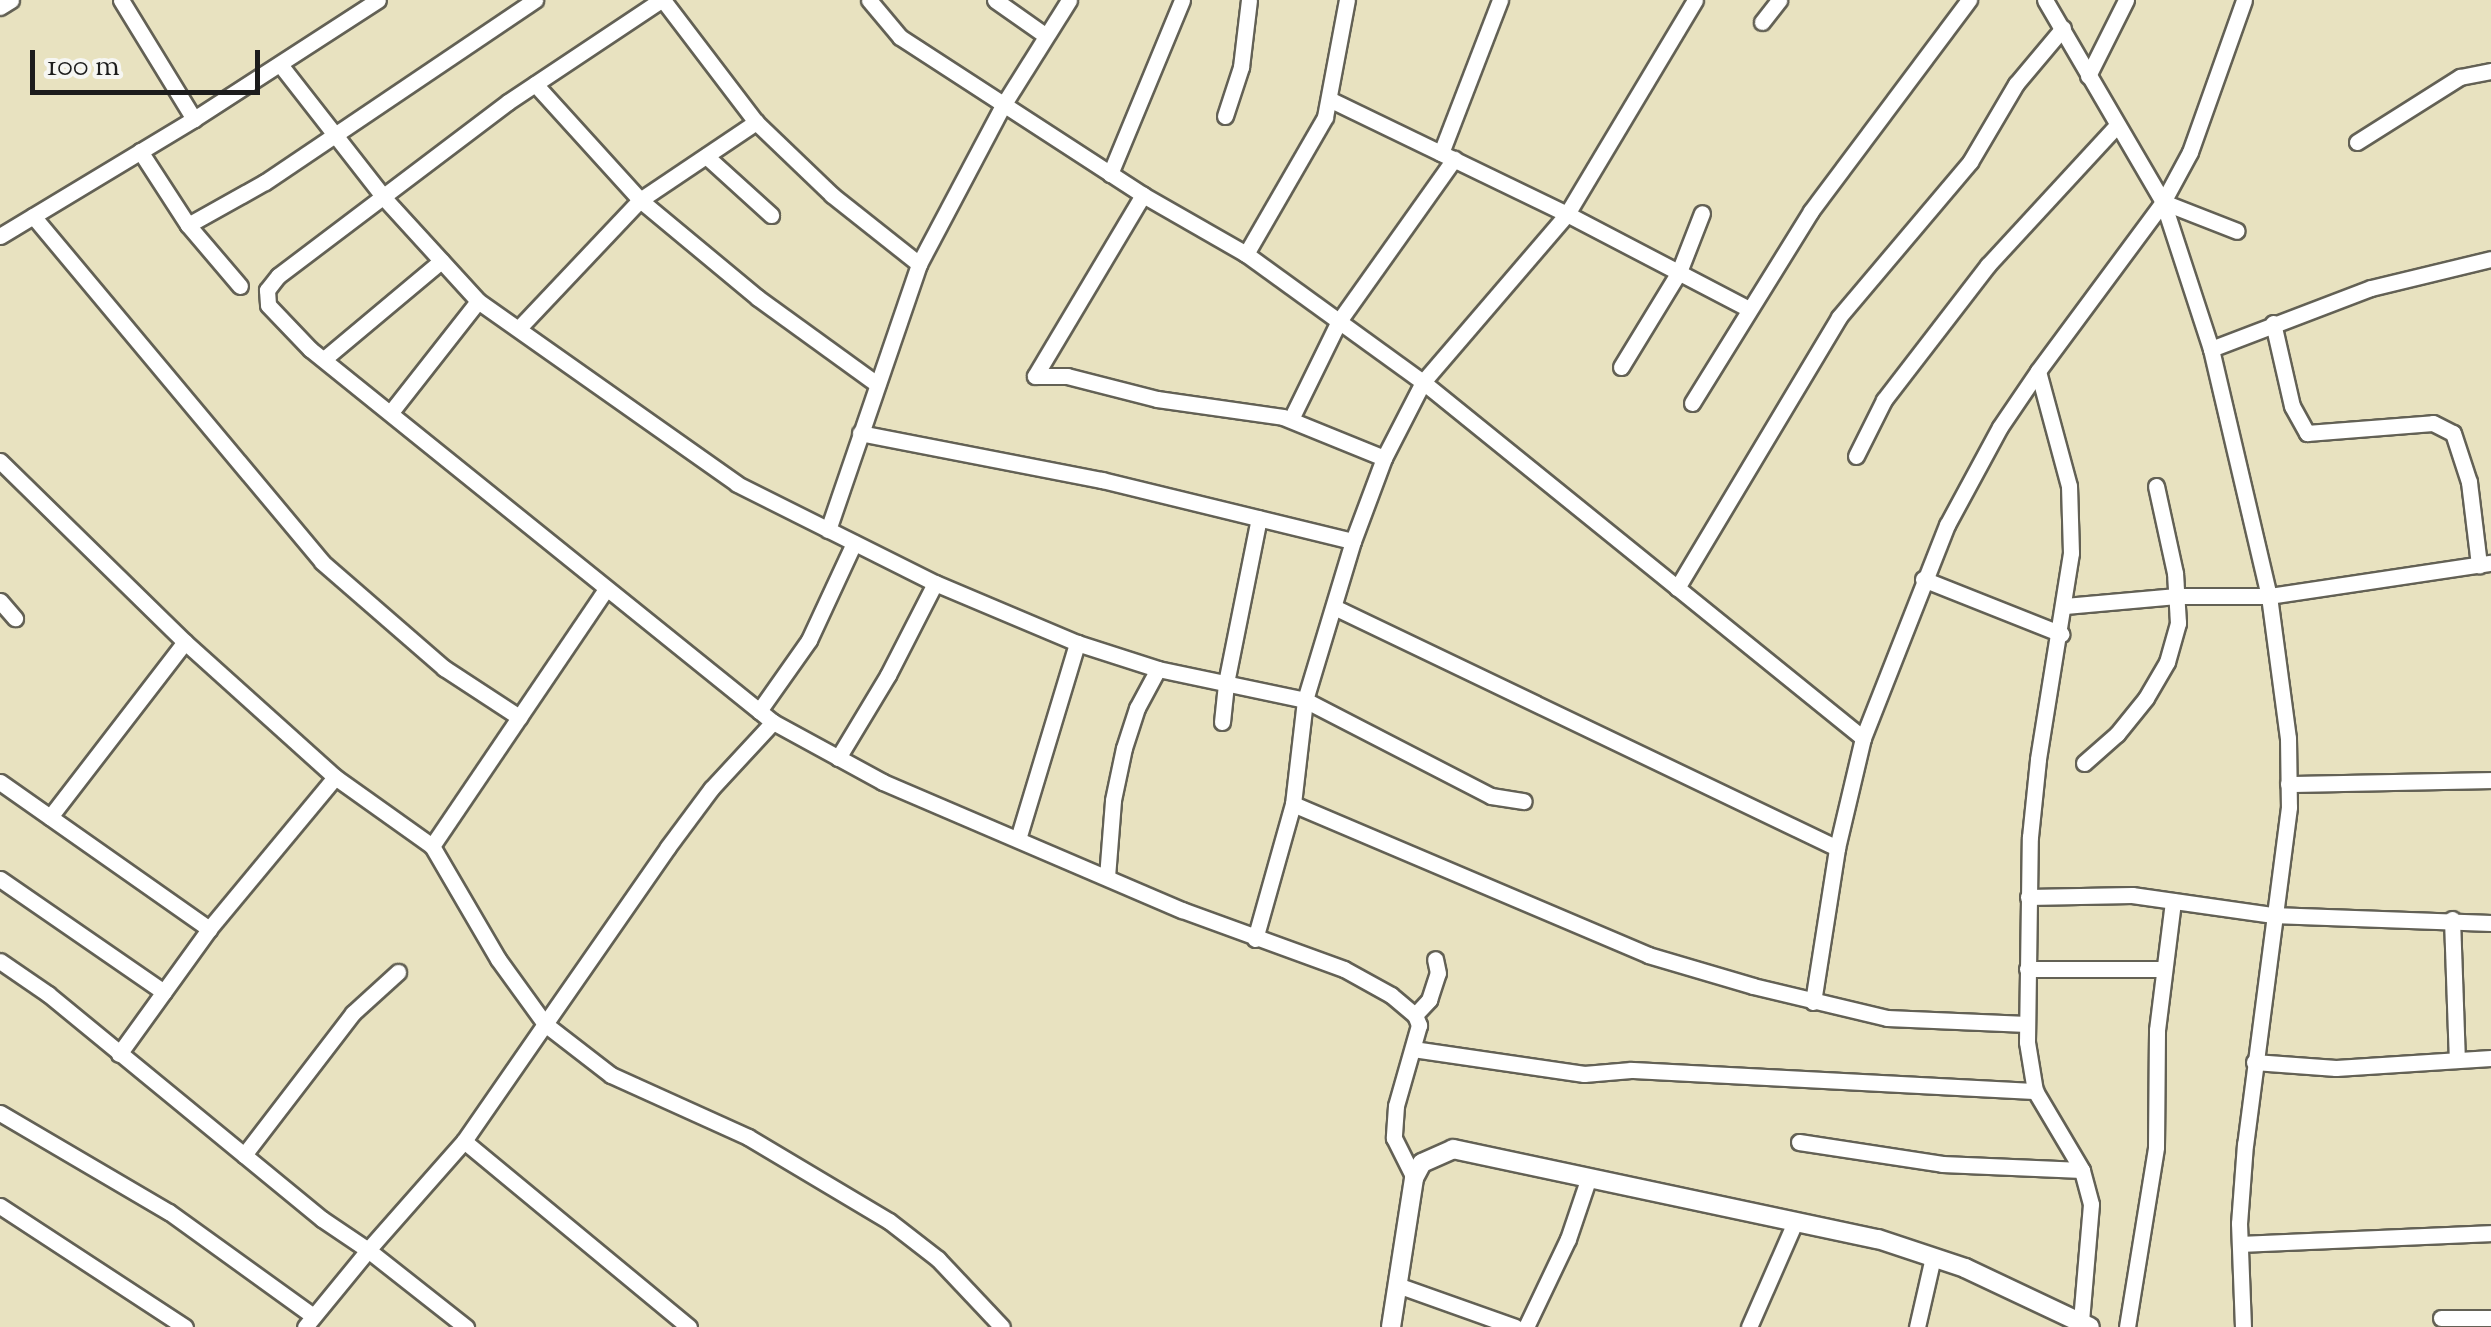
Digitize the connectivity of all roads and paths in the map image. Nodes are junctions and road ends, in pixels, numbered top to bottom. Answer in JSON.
{"nodes":[{"id":1,"x":12,"y":0,"type":"edge"},
{"id":2,"x":122,"y":0,"type":"edge"},
{"id":3,"x":378,"y":0,"type":"edge"},
{"id":4,"x":535,"y":0,"type":"edge"},
{"id":5,"x":662,"y":0,"type":"edge"},
{"id":6,"x":869,"y":0,"type":"edge"},
{"id":7,"x":995,"y":0,"type":"edge"},
{"id":8,"x":1069,"y":0,"type":"edge"},
{"id":9,"x":1182,"y":0,"type":"edge"},
{"id":10,"x":1249,"y":0,"type":"edge"},
{"id":11,"x":1347,"y":0,"type":"edge"},
{"id":12,"x":1500,"y":0,"type":"edge"},
{"id":13,"x":1695,"y":0,"type":"edge"},
{"id":14,"x":1779,"y":0,"type":"edge"},
{"id":15,"x":1969,"y":0,"type":"edge"},
{"id":16,"x":2046,"y":0,"type":"edge"},
{"id":17,"x":2126,"y":0,"type":"edge"},
{"id":18,"x":2244,"y":0,"type":"edge"},
{"id":19,"x":0,"y":7,"type":"edge"},
{"id":20,"x":1762,"y":22,"type":"dead end"},
{"id":21,"x":2063,"y":28,"type":"junction"},
{"id":22,"x":1046,"y":36,"type":"junction"},
{"id":23,"x":282,"y":67,"type":"junction"},
{"id":24,"x":2491,"y":72,"type":"edge"},
{"id":25,"x":2088,"y":76,"type":"junction"},
{"id":26,"x":535,"y":84,"type":"junction"},
{"id":27,"x":1331,"y":100,"type":"junction"},
{"id":28,"x":1002,"y":106,"type":"junction"},
{"id":29,"x":1225,"y":116,"type":"dead end"},
{"id":30,"x":194,"y":119,"type":"junction"},
{"id":31,"x":756,"y":122,"type":"junction"},
{"id":32,"x":2117,"y":125,"type":"junction"},
{"id":33,"x":334,"y":133,"type":"junction"},
{"id":34,"x":2357,"y":142,"type":"dead end"},
{"id":35,"x":140,"y":151,"type":"junction"},
{"id":36,"x":706,"y":156,"type":"junction"},
{"id":37,"x":1448,"y":156,"type":"junction"},
{"id":38,"x":1110,"y":174,"type":"junction"},
{"id":39,"x":1143,"y":195,"type":"junction"},
{"id":40,"x":384,"y":199,"type":"junction"},
{"id":41,"x":640,"y":200,"type":"junction"},
{"id":42,"x":2163,"y":202,"type":"junction"},
{"id":43,"x":1702,"y":213,"type":"dead end"},
{"id":44,"x":1567,"y":214,"type":"junction"},
{"id":45,"x":771,"y":215,"type":"dead end"},
{"id":46,"x":32,"y":216,"type":"junction"},
{"id":47,"x":188,"y":225,"type":"junction"},
{"id":48,"x":2237,"y":231,"type":"dead end"},
{"id":49,"x":1,"y":235,"type":"edge"},
{"id":50,"x":1246,"y":254,"type":"junction"},
{"id":51,"x":2491,"y":259,"type":"edge"},
{"id":52,"x":441,"y":261,"type":"junction"},
{"id":53,"x":919,"y":264,"type":"junction"},
{"id":54,"x":1679,"y":272,"type":"junction"},
{"id":55,"x":240,"y":286,"type":"dead end"},
{"id":56,"x":478,"y":301,"type":"junction"},
{"id":57,"x":1748,"y":309,"type":"junction"},
{"id":58,"x":1339,"y":321,"type":"junction"},
{"id":59,"x":2274,"y":322,"type":"junction"},
{"id":60,"x":519,"y":328,"type":"junction"},
{"id":61,"x":2211,"y":349,"type":"junction"},
{"id":62,"x":324,"y":360,"type":"junction"},
{"id":63,"x":1622,"y":367,"type":"dead end"},
{"id":64,"x":2038,"y":371,"type":"junction"},
{"id":65,"x":1423,"y":382,"type":"junction"},
{"id":66,"x":877,"y":384,"type":"junction"},
{"id":67,"x":1692,"y":403,"type":"dead end"},
{"id":68,"x":391,"y":412,"type":"junction"},
{"id":69,"x":1291,"y":419,"type":"junction"},
{"id":70,"x":860,"y":433,"type":"junction"},
{"id":71,"x":1856,"y":456,"type":"dead end"},
{"id":72,"x":1384,"y":458,"type":"junction"},
{"id":73,"x":0,"y":461,"type":"edge"},
{"id":74,"x":15,"y":476,"type":"junction"},
{"id":75,"x":0,"y":486,"type":"edge"},
{"id":76,"x":2156,"y":486,"type":"dead end"},
{"id":77,"x":1259,"y":518,"type":"junction"},
{"id":78,"x":828,"y":530,"type":"junction"},
{"id":79,"x":1353,"y":540,"type":"junction"},
{"id":80,"x":854,"y":543,"type":"junction"},
{"id":81,"x":2485,"y":564,"type":"edge"},
{"id":82,"x":1922,"y":579,"type":"junction"},
{"id":83,"x":935,"y":583,"type":"junction"},
{"id":84,"x":1678,"y":588,"type":"junction"},
{"id":85,"x":606,"y":589,"type":"junction"},
{"id":86,"x":2177,"y":596,"type":"junction"},
{"id":87,"x":2270,"y":596,"type":"junction"},
{"id":88,"x":0,"y":601,"type":"edge"},
{"id":89,"x":2065,"y":606,"type":"junction"},
{"id":90,"x":1334,"y":607,"type":"junction"},
{"id":91,"x":15,"y":618,"type":"dead end"},
{"id":92,"x":2061,"y":634,"type":"junction"},
{"id":93,"x":184,"y":642,"type":"junction"},
{"id":94,"x":1077,"y":643,"type":"junction"},
{"id":95,"x":1158,"y":669,"type":"junction"},
{"id":96,"x":1226,"y":683,"type":"junction"},
{"id":97,"x":1304,"y":700,"type":"junction"},
{"id":98,"x":759,"y":711,"type":"junction"},
{"id":99,"x":519,"y":718,"type":"junction"},
{"id":100,"x":773,"y":722,"type":"junction"},
{"id":101,"x":1222,"y":722,"type":"dead end"},
{"id":102,"x":1863,"y":738,"type":"junction"},
{"id":103,"x":838,"y":758,"type":"junction"},
{"id":104,"x":2084,"y":763,"type":"dead end"},
{"id":105,"x":335,"y":777,"type":"junction"},
{"id":106,"x":2491,"y":780,"type":"edge"},
{"id":107,"x":0,"y":782,"type":"edge"},
{"id":108,"x":2288,"y":784,"type":"junction"},
{"id":109,"x":1524,"y":801,"type":"dead end"},
{"id":110,"x":1293,"y":804,"type":"junction"},
{"id":111,"x":50,"y":817,"type":"junction"},
{"id":112,"x":1018,"y":839,"type":"junction"},
{"id":113,"x":432,"y":846,"type":"junction"},
{"id":114,"x":1837,"y":848,"type":"junction"},
{"id":115,"x":1106,"y":877,"type":"junction"},
{"id":116,"x":0,"y":878,"type":"edge"},
{"id":117,"x":2028,"y":898,"type":"junction"},
{"id":118,"x":2173,"y":900,"type":"junction"},
{"id":119,"x":2272,"y":915,"type":"junction"},
{"id":120,"x":2452,"y":919,"type":"junction"},
{"id":121,"x":2491,"y":923,"type":"edge"},
{"id":122,"x":209,"y":930,"type":"junction"},
{"id":123,"x":1255,"y":938,"type":"junction"},
{"id":124,"x":1435,"y":960,"type":"dead end"},
{"id":125,"x":0,"y":961,"type":"edge"},
{"id":126,"x":2164,"y":968,"type":"junction"},
{"id":127,"x":2027,"y":969,"type":"junction"},
{"id":128,"x":398,"y":972,"type":"dead end"},
{"id":129,"x":164,"y":992,"type":"junction"},
{"id":130,"x":1812,"y":1002,"type":"junction"},
{"id":131,"x":1415,"y":1014,"type":"junction"},
{"id":132,"x":546,"y":1024,"type":"junction"},
{"id":133,"x":2028,"y":1024,"type":"junction"},
{"id":134,"x":1413,"y":1048,"type":"junction"},
{"id":135,"x":120,"y":1054,"type":"junction"},
{"id":136,"x":2491,"y":1058,"type":"edge"},
{"id":137,"x":2458,"y":1060,"type":"junction"},
{"id":138,"x":2254,"y":1062,"type":"junction"},
{"id":139,"x":2035,"y":1091,"type":"junction"},
{"id":140,"x":0,"y":1113,"type":"edge"},
{"id":141,"x":464,"y":1141,"type":"junction"},
{"id":142,"x":1799,"y":1142,"type":"dead end"},
{"id":143,"x":244,"y":1155,"type":"junction"},
{"id":144,"x":2082,"y":1170,"type":"junction"},
{"id":145,"x":1589,"y":1177,"type":"junction"},
{"id":146,"x":1414,"y":1178,"type":"junction"},
{"id":147,"x":0,"y":1206,"type":"edge"},
{"id":148,"x":1795,"y":1222,"type":"junction"},
{"id":149,"x":2491,"y":1233,"type":"edge"},
{"id":150,"x":2241,"y":1244,"type":"junction"},
{"id":151,"x":368,"y":1250,"type":"junction"},
{"id":152,"x":1933,"y":1257,"type":"junction"},
{"id":153,"x":1400,"y":1286,"type":"junction"},
{"id":154,"x":2441,"y":1318,"type":"dead end"},
{"id":155,"x":2491,"y":1318,"type":"edge"},
{"id":156,"x":309,"y":1322,"type":"edge"},
{"id":157,"x":2085,"y":1324,"type":"edge"},
{"id":158,"x":185,"y":1327,"type":"edge"},
{"id":159,"x":466,"y":1327,"type":"edge"},
{"id":160,"x":689,"y":1327,"type":"edge"},
{"id":161,"x":1002,"y":1327,"type":"edge"},
{"id":162,"x":1391,"y":1327,"type":"edge"},
{"id":163,"x":1515,"y":1327,"type":"edge"},
{"id":164,"x":1526,"y":1327,"type":"edge"},
{"id":165,"x":1749,"y":1327,"type":"edge"},
{"id":166,"x":1917,"y":1327,"type":"edge"},
{"id":167,"x":2128,"y":1327,"type":"edge"},
{"id":168,"x":2243,"y":1327,"type":"edge"}],
"edges":[{"from":1,"to":19,"type":"street"},
{"from":2,"to":30,"type":"street"},
{"from":3,"to":23,"type":"street"},
{"from":4,"to":33,"type":"street"},
{"from":5,"to":26,"type":"street"},
{"from":5,"to":31,"type":"street"},
{"from":6,"to":28,"type":"street"},
{"from":7,"to":22,"type":"street"},
{"from":8,"to":22,"type":"street"},
{"from":9,"to":38,"type":"street"},
{"from":10,"to":29,"type":"street"},
{"from":11,"to":27,"type":"street"},
{"from":12,"to":37,"type":"street"},
{"from":13,"to":44,"type":"street"},
{"from":14,"to":20,"type":"street"},
{"from":15,"to":57,"type":"street"},
{"from":16,"to":21,"type":"street"},
{"from":17,"to":25,"type":"street"},
{"from":18,"to":42,"type":"street"},
{"from":21,"to":25,"type":"street"},
{"from":21,"to":84,"type":"street"},
{"from":22,"to":28,"type":"street"},
{"from":23,"to":30,"type":"street"},
{"from":23,"to":33,"type":"street"},
{"from":24,"to":34,"type":"street"},
{"from":25,"to":32,"type":"street"},
{"from":26,"to":40,"type":"street"},
{"from":26,"to":41,"type":"street"},
{"from":27,"to":37,"type":"street"},
{"from":27,"to":50,"type":"street"},
{"from":28,"to":38,"type":"street"},
{"from":28,"to":53,"type":"street"},
{"from":30,"to":35,"type":"street"},
{"from":31,"to":36,"type":"street"},
{"from":31,"to":53,"type":"street"},
{"from":32,"to":42,"type":"street"},
{"from":32,"to":71,"type":"street"},
{"from":33,"to":40,"type":"street"},
{"from":33,"to":47,"type":"street"},
{"from":35,"to":46,"type":"street"},
{"from":35,"to":47,"type":"street"},
{"from":36,"to":41,"type":"street"},
{"from":36,"to":45,"type":"street"},
{"from":37,"to":44,"type":"street"},
{"from":37,"to":58,"type":"street"},
{"from":38,"to":39,"type":"street"},
{"from":39,"to":50,"type":"street"},
{"from":39,"to":69,"type":"street"},
{"from":40,"to":52,"type":"street"},
{"from":40,"to":62,"type":"street"},
{"from":41,"to":60,"type":"street"},
{"from":41,"to":66,"type":"street"},
{"from":42,"to":48,"type":"street"},
{"from":42,"to":61,"type":"street"},
{"from":42,"to":64,"type":"street"},
{"from":43,"to":54,"type":"street"},
{"from":44,"to":54,"type":"street"},
{"from":44,"to":65,"type":"street"},
{"from":46,"to":49,"type":"street"},
{"from":46,"to":99,"type":"street"},
{"from":47,"to":55,"type":"street"},
{"from":50,"to":58,"type":"street"},
{"from":51,"to":59,"type":"street"},
{"from":52,"to":56,"type":"street"},
{"from":52,"to":62,"type":"street"},
{"from":53,"to":66,"type":"street"},
{"from":54,"to":57,"type":"street"},
{"from":54,"to":63,"type":"street"},
{"from":56,"to":60,"type":"street"},
{"from":56,"to":68,"type":"street"},
{"from":57,"to":67,"type":"street"},
{"from":58,"to":65,"type":"street"},
{"from":58,"to":69,"type":"street"},
{"from":59,"to":61,"type":"street"},
{"from":59,"to":81,"type":"street"},
{"from":60,"to":78,"type":"street"},
{"from":61,"to":87,"type":"street"},
{"from":62,"to":68,"type":"street"},
{"from":64,"to":82,"type":"street"},
{"from":64,"to":89,"type":"street"},
{"from":65,"to":72,"type":"street"},
{"from":65,"to":84,"type":"street"},
{"from":66,"to":70,"type":"street"},
{"from":68,"to":85,"type":"street"},
{"from":69,"to":72,"type":"street"},
{"from":70,"to":77,"type":"street"},
{"from":70,"to":78,"type":"street"},
{"from":72,"to":79,"type":"street"},
{"from":73,"to":74,"type":"street"},
{"from":74,"to":75,"type":"street"},
{"from":74,"to":93,"type":"street"},
{"from":76,"to":86,"type":"street"},
{"from":77,"to":79,"type":"street"},
{"from":77,"to":96,"type":"street"},
{"from":78,"to":80,"type":"street"},
{"from":79,"to":90,"type":"street"},
{"from":80,"to":83,"type":"street"},
{"from":80,"to":98,"type":"street"},
{"from":81,"to":87,"type":"street"},
{"from":82,"to":92,"type":"street"},
{"from":82,"to":102,"type":"street"},
{"from":83,"to":94,"type":"street"},
{"from":83,"to":103,"type":"street"},
{"from":84,"to":102,"type":"street"},
{"from":85,"to":98,"type":"street"},
{"from":85,"to":99,"type":"street"},
{"from":86,"to":87,"type":"street"},
{"from":86,"to":89,"type":"street"},
{"from":86,"to":104,"type":"street"},
{"from":87,"to":108,"type":"street"},
{"from":88,"to":91,"type":"street"},
{"from":89,"to":92,"type":"street"},
{"from":90,"to":97,"type":"street"},
{"from":90,"to":114,"type":"street"},
{"from":92,"to":117,"type":"street"},
{"from":93,"to":105,"type":"street"},
{"from":93,"to":111,"type":"street"},
{"from":94,"to":95,"type":"street"},
{"from":94,"to":112,"type":"street"},
{"from":95,"to":96,"type":"street"},
{"from":95,"to":115,"type":"street"},
{"from":96,"to":97,"type":"street"},
{"from":96,"to":101,"type":"street"},
{"from":97,"to":109,"type":"street"},
{"from":97,"to":110,"type":"street"},
{"from":98,"to":100,"type":"street"},
{"from":99,"to":113,"type":"street"},
{"from":100,"to":103,"type":"street"},
{"from":100,"to":132,"type":"street"},
{"from":102,"to":114,"type":"street"},
{"from":103,"to":112,"type":"street"},
{"from":105,"to":113,"type":"street"},
{"from":105,"to":122,"type":"street"},
{"from":106,"to":108,"type":"street"},
{"from":107,"to":111,"type":"street"},
{"from":108,"to":119,"type":"street"},
{"from":110,"to":123,"type":"street"},
{"from":110,"to":130,"type":"street"},
{"from":111,"to":122,"type":"street"},
{"from":112,"to":115,"type":"street"},
{"from":113,"to":132,"type":"street"},
{"from":114,"to":130,"type":"street"},
{"from":115,"to":123,"type":"street"},
{"from":116,"to":129,"type":"street"},
{"from":117,"to":118,"type":"street"},
{"from":117,"to":127,"type":"street"},
{"from":118,"to":119,"type":"street"},
{"from":118,"to":126,"type":"street"},
{"from":119,"to":120,"type":"street"},
{"from":119,"to":138,"type":"street"},
{"from":120,"to":121,"type":"street"},
{"from":120,"to":137,"type":"street"},
{"from":122,"to":129,"type":"street"},
{"from":123,"to":131,"type":"street"},
{"from":124,"to":131,"type":"street"},
{"from":125,"to":135,"type":"street"},
{"from":126,"to":127,"type":"street"},
{"from":126,"to":167,"type":"street"},
{"from":127,"to":133,"type":"street"},
{"from":128,"to":143,"type":"street"},
{"from":129,"to":135,"type":"street"},
{"from":130,"to":133,"type":"street"},
{"from":131,"to":134,"type":"street"},
{"from":132,"to":141,"type":"street"},
{"from":132,"to":161,"type":"street"},
{"from":133,"to":139,"type":"street"},
{"from":134,"to":139,"type":"street"},
{"from":134,"to":146,"type":"street"},
{"from":135,"to":143,"type":"street"},
{"from":136,"to":137,"type":"street"},
{"from":137,"to":138,"type":"street"},
{"from":138,"to":150,"type":"street"},
{"from":139,"to":144,"type":"street"},
{"from":140,"to":156,"type":"street"},
{"from":141,"to":151,"type":"street"},
{"from":141,"to":160,"type":"street"},
{"from":142,"to":144,"type":"street"},
{"from":143,"to":151,"type":"street"},
{"from":144,"to":157,"type":"street"},
{"from":145,"to":146,"type":"street"},
{"from":145,"to":148,"type":"street"},
{"from":145,"to":164,"type":"street"},
{"from":146,"to":153,"type":"street"},
{"from":147,"to":158,"type":"street"},
{"from":148,"to":152,"type":"street"},
{"from":148,"to":165,"type":"street"},
{"from":149,"to":150,"type":"street"},
{"from":150,"to":168,"type":"street"},
{"from":151,"to":156,"type":"street"},
{"from":151,"to":159,"type":"street"},
{"from":152,"to":157,"type":"street"},
{"from":152,"to":166,"type":"street"},
{"from":153,"to":162,"type":"street"},
{"from":153,"to":163,"type":"street"},
{"from":154,"to":155,"type":"street"}]}
